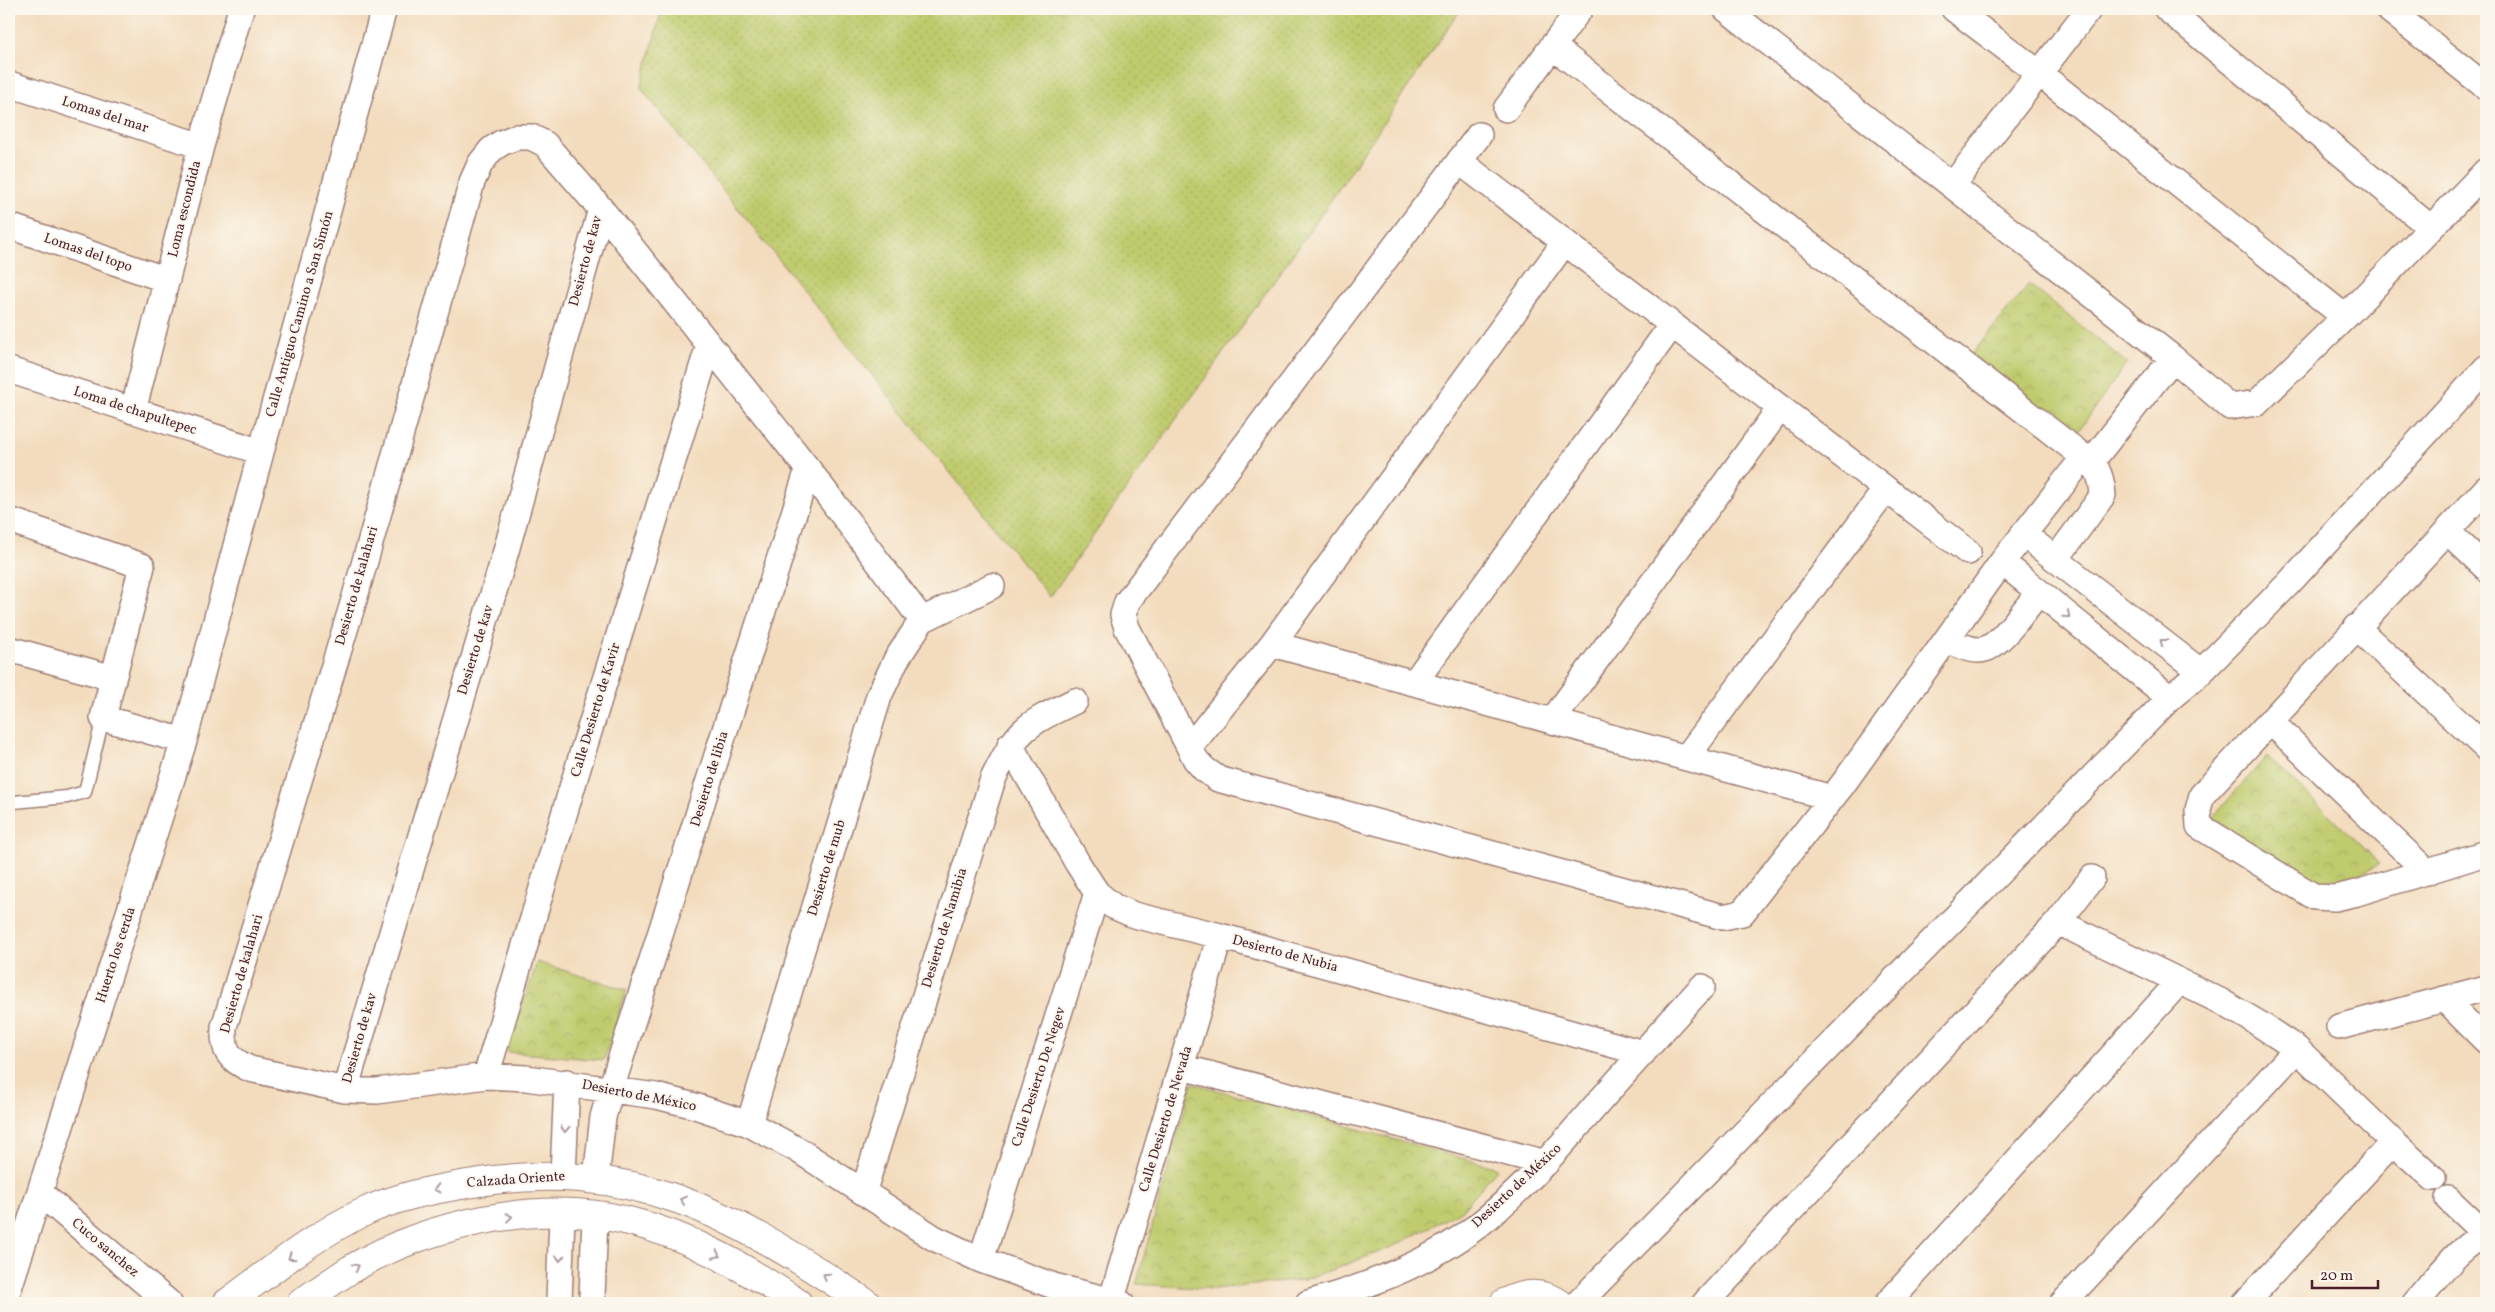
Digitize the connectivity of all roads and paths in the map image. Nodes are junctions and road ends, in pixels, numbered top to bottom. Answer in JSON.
{"nodes":[{"id":1,"x":241,"y":9,"type":"edge"},
{"id":2,"x":384,"y":9,"type":"edge"},
{"id":3,"x":1580,"y":9,"type":"edge"},
{"id":4,"x":1726,"y":9,"type":"edge"},
{"id":5,"x":1954,"y":9,"type":"edge"},
{"id":6,"x":2089,"y":9,"type":"edge"},
{"id":7,"x":2166,"y":9,"type":"edge"},
{"id":8,"x":2388,"y":9,"type":"edge"},
{"id":9,"x":1552,"y":46,"type":"junction"},
{"id":10,"x":2039,"y":73,"type":"junction"},
{"id":11,"x":9,"y":84,"type":"edge"},
{"id":12,"x":2486,"y":87,"type":"edge"},
{"id":13,"x":1506,"y":109,"type":"dead end"},
{"id":14,"x":1479,"y":135,"type":"dead end"},
{"id":15,"x":201,"y":146,"type":"junction"},
{"id":16,"x":1459,"y":161,"type":"junction"},
{"id":17,"x":2486,"y":171,"type":"edge"},
{"id":18,"x":1952,"y":186,"type":"junction"},
{"id":19,"x":601,"y":209,"type":"junction"},
{"id":20,"x":9,"y":226,"type":"edge"},
{"id":21,"x":2431,"y":228,"type":"junction"},
{"id":22,"x":1565,"y":242,"type":"junction"},
{"id":23,"x":167,"y":280,"type":"junction"},
{"id":24,"x":2344,"y":317,"type":"junction"},
{"id":25,"x":1672,"y":325,"type":"junction"},
{"id":26,"x":709,"y":345,"type":"junction"},
{"id":27,"x":2172,"y":358,"type":"junction"},
{"id":28,"x":2486,"y":368,"type":"edge"},
{"id":29,"x":9,"y":370,"type":"edge"},
{"id":30,"x":1780,"y":408,"type":"junction"},
{"id":31,"x":133,"y":411,"type":"junction"},
{"id":32,"x":261,"y":452,"type":"junction"},
{"id":33,"x":2088,"y":459,"type":"junction"},
{"id":34,"x":808,"y":468,"type":"junction"},
{"id":35,"x":1886,"y":489,"type":"junction"},
{"id":36,"x":2486,"y":490,"type":"edge"},
{"id":37,"x":9,"y":520,"type":"edge"},
{"id":38,"x":2447,"y":531,"type":"junction"},
{"id":39,"x":2023,"y":534,"type":"junction"},
{"id":40,"x":1968,"y":552,"type":"dead end"},
{"id":41,"x":2056,"y":559,"type":"junction"},
{"id":42,"x":2002,"y":562,"type":"junction"},
{"id":43,"x":2486,"y":568,"type":"edge"},
{"id":44,"x":992,"y":586,"type":"dead end"},
{"id":45,"x":2039,"y":592,"type":"junction"},
{"id":46,"x":922,"y":620,"type":"junction"},
{"id":47,"x":218,"y":621,"type":"joint"},
{"id":48,"x":2356,"y":627,"type":"junction"},
{"id":49,"x":1947,"y":640,"type":"junction"},
{"id":50,"x":1272,"y":644,"type":"junction"},
{"id":51,"x":9,"y":648,"type":"edge"},
{"id":52,"x":2201,"y":672,"type":"junction"},
{"id":53,"x":113,"y":678,"type":"junction"},
{"id":54,"x":1414,"y":683,"type":"junction"},
{"id":55,"x":2170,"y":698,"type":"junction"},
{"id":56,"x":1075,"y":701,"type":"dead end"},
{"id":57,"x":103,"y":718,"type":"junction"},
{"id":58,"x":1552,"y":721,"type":"junction"},
{"id":59,"x":2270,"y":722,"type":"junction"},
{"id":60,"x":184,"y":741,"type":"junction"},
{"id":61,"x":1010,"y":745,"type":"junction"},
{"id":62,"x":1190,"y":747,"type":"junction"},
{"id":63,"x":2486,"y":748,"type":"edge"},
{"id":64,"x":1686,"y":758,"type":"junction"},
{"id":65,"x":1832,"y":798,"type":"junction"},
{"id":66,"x":9,"y":801,"type":"edge"},
{"id":67,"x":2486,"y":853,"type":"edge"},
{"id":68,"x":2427,"y":872,"type":"junction"},
{"id":69,"x":2092,"y":878,"type":"dead end"},
{"id":70,"x":1097,"y":893,"type":"junction"},
{"id":71,"x":2058,"y":922,"type":"junction"},
{"id":72,"x":1220,"y":936,"type":"junction"},
{"id":73,"x":2179,"y":982,"type":"junction"},
{"id":74,"x":1702,"y":987,"type":"dead end"},
{"id":75,"x":2486,"y":988,"type":"edge"},
{"id":76,"x":2444,"y":999,"type":"junction"},
{"id":77,"x":2339,"y":1027,"type":"dead end"},
{"id":78,"x":2486,"y":1041,"type":"edge"},
{"id":79,"x":2297,"y":1049,"type":"junction"},
{"id":80,"x":1643,"y":1053,"type":"junction"},
{"id":81,"x":236,"y":1063,"type":"joint"},
{"id":82,"x":1182,"y":1067,"type":"junction"},
{"id":83,"x":486,"y":1076,"type":"junction"},
{"id":84,"x":567,"y":1082,"type":"junction"},
{"id":85,"x":610,"y":1089,"type":"junction"},
{"id":86,"x":345,"y":1090,"type":"junction"},
{"id":87,"x":749,"y":1124,"type":"junction"},
{"id":88,"x":2393,"y":1142,"type":"junction"},
{"id":89,"x":1546,"y":1163,"type":"junction"},
{"id":90,"x":563,"y":1176,"type":"junction"},
{"id":91,"x":596,"y":1178,"type":"junction"},
{"id":92,"x":2433,"y":1178,"type":"dead end"},
{"id":93,"x":864,"y":1190,"type":"junction"},
{"id":94,"x":40,"y":1193,"type":"junction"},
{"id":95,"x":2448,"y":1198,"type":"dead end"},
{"id":96,"x":562,"y":1214,"type":"junction"},
{"id":97,"x":595,"y":1216,"type":"junction"},
{"id":98,"x":2486,"y":1236,"type":"edge"},
{"id":99,"x":981,"y":1260,"type":"junction"},
{"id":100,"x":9,"y":1288,"type":"edge"},
{"id":101,"x":600,"y":1301,"type":"edge"},
{"id":102,"x":558,"y":1302,"type":"edge"},
{"id":103,"x":1116,"y":1302,"type":"edge"},
{"id":104,"x":170,"y":1303,"type":"edge"},
{"id":105,"x":227,"y":1303,"type":"edge"},
{"id":106,"x":301,"y":1303,"type":"edge"},
{"id":107,"x":798,"y":1303,"type":"edge"},
{"id":108,"x":866,"y":1303,"type":"edge"},
{"id":109,"x":1308,"y":1303,"type":"edge"},
{"id":110,"x":1504,"y":1303,"type":"edge"},
{"id":111,"x":1559,"y":1303,"type":"edge"},
{"id":112,"x":1578,"y":1303,"type":"edge"},
{"id":113,"x":1706,"y":1303,"type":"edge"},
{"id":114,"x":1888,"y":1303,"type":"edge"},
{"id":115,"x":2063,"y":1303,"type":"edge"},
{"id":116,"x":2245,"y":1303,"type":"edge"},
{"id":117,"x":2415,"y":1303,"type":"edge"}],
"edges":[{"from":1,"to":15,"type":"street","name":"Loma escondida"},
{"from":2,"to":32,"type":"street","name":"Calle Antiguo Camino a San Simón"},
{"from":3,"to":9,"type":"street"},
{"from":4,"to":18,"type":"street"},
{"from":5,"to":10,"type":"street"},
{"from":6,"to":10,"type":"street"},
{"from":7,"to":21,"type":"street"},
{"from":8,"to":12,"type":"street"},
{"from":9,"to":13,"type":"street"},
{"from":9,"to":33,"type":"street"},
{"from":10,"to":18,"type":"street"},
{"from":10,"to":24,"type":"street"},
{"from":11,"to":15,"type":"street","name":"Lomas del mar"},
{"from":14,"to":16,"type":"street"},
{"from":15,"to":23,"type":"street","name":"Loma escondida"},
{"from":16,"to":22,"type":"street"},
{"from":16,"to":62,"type":"street"},
{"from":17,"to":21,"type":"street"},
{"from":18,"to":27,"type":"street"},
{"from":19,"to":26,"type":"street"},
{"from":19,"to":81,"type":"street","name":"Desierto de kalahari"},
{"from":19,"to":86,"type":"street","name":"Desierto de kav"},
{"from":20,"to":23,"type":"street","name":"Lomas del topo"},
{"from":21,"to":24,"type":"street"},
{"from":22,"to":25,"type":"street"},
{"from":22,"to":50,"type":"street"},
{"from":23,"to":31,"type":"street","name":"Loma escondida"},
{"from":24,"to":27,"type":"street"},
{"from":25,"to":30,"type":"street"},
{"from":25,"to":54,"type":"street"},
{"from":26,"to":34,"type":"street"},
{"from":26,"to":83,"type":"street","name":"Calle Desierto de Kavir"},
{"from":27,"to":33,"type":"street"},
{"from":28,"to":52,"type":"street"},
{"from":29,"to":31,"type":"street","name":"Loma de chapultepec"},
{"from":30,"to":35,"type":"street"},
{"from":30,"to":58,"type":"street"},
{"from":31,"to":32,"type":"street","name":"Loma de chapultepec"},
{"from":32,"to":47,"type":"street","name":"Calle Antiguo Camino a San Simón"},
{"from":33,"to":39,"type":"street"},
{"from":33,"to":41,"type":"street"},
{"from":34,"to":46,"type":"street"},
{"from":34,"to":85,"type":"street","name":"Desierto de libia"},
{"from":35,"to":40,"type":"street"},
{"from":35,"to":64,"type":"street"},
{"from":36,"to":38,"type":"street"},
{"from":37,"to":53,"type":"street"},
{"from":38,"to":43,"type":"street"},
{"from":38,"to":48,"type":"street"},
{"from":39,"to":41,"type":"street"},
{"from":39,"to":42,"type":"street"},
{"from":52,"to":41,"type":"street","one_way":true},
{"from":42,"to":45,"type":"street"},
{"from":42,"to":49,"type":"street"},
{"from":44,"to":46,"type":"street"},
{"from":45,"to":49,"type":"street"},
{"from":45,"to":55,"type":"street","one_way":true},
{"from":46,"to":87,"type":"street","name":"Desierto de mub"},
{"from":47,"to":60,"type":"street","name":"Huerto los cerda"},
{"from":48,"to":59,"type":"street"},
{"from":48,"to":63,"type":"street"},
{"from":49,"to":65,"type":"street"},
{"from":50,"to":54,"type":"street"},
{"from":50,"to":62,"type":"street"},
{"from":51,"to":53,"type":"street"},
{"from":52,"to":55,"type":"street"},
{"from":53,"to":57,"type":"street"},
{"from":54,"to":58,"type":"street"},
{"from":55,"to":112,"type":"street"},
{"from":56,"to":61,"type":"street","name":"Desierto de Namibia"},
{"from":57,"to":60,"type":"street"},
{"from":57,"to":66,"type":"lane"},
{"from":58,"to":64,"type":"street"},
{"from":59,"to":68,"type":"street"},
{"from":59,"to":68,"type":"street"},
{"from":60,"to":94,"type":"street","name":"Huerto los cerda"},
{"from":61,"to":70,"type":"street","name":"Desierto de Nubia"},
{"from":61,"to":93,"type":"street","name":"Desierto de Namibia"},
{"from":62,"to":65,"type":"street"},
{"from":64,"to":65,"type":"street"},
{"from":67,"to":68,"type":"street"},
{"from":69,"to":71,"type":"street"},
{"from":70,"to":72,"type":"street","name":"Desierto de Nubia"},
{"from":70,"to":99,"type":"street","name":"Calle Desierto De Negev"},
{"from":71,"to":73,"type":"street"},
{"from":71,"to":113,"type":"street"},
{"from":72,"to":80,"type":"street","name":"Desierto de Nubia"},
{"from":72,"to":82,"type":"street","name":"Calle Desierto de Nevada"},
{"from":73,"to":79,"type":"street"},
{"from":73,"to":114,"type":"street"},
{"from":74,"to":80,"type":"street","name":"Desierto de México"},
{"from":75,"to":76,"type":"street"},
{"from":76,"to":77,"type":"street"},
{"from":76,"to":78,"type":"street"},
{"from":79,"to":88,"type":"street"},
{"from":79,"to":115,"type":"street"},
{"from":80,"to":89,"type":"street","name":"Desierto de México"},
{"from":81,"to":86,"type":"street","name":"Desierto de México"},
{"from":82,"to":89,"type":"street"},
{"from":82,"to":103,"type":"street","name":"Calle Desierto de Nevada"},
{"from":83,"to":84,"type":"street","name":"Desierto de México"},
{"from":83,"to":86,"type":"street","name":"Desierto de México"},
{"from":84,"to":85,"type":"street","name":"Desierto de México"},
{"from":84,"to":90,"type":"street","one_way":true},
{"from":85,"to":87,"type":"street","name":"Desierto de México"},
{"from":85,"to":91,"type":"street","name":"Desierto de libia"},
{"from":87,"to":93,"type":"street","name":"Desierto de México"},
{"from":88,"to":92,"type":"street"},
{"from":88,"to":116,"type":"street"},
{"from":89,"to":109,"type":"street","name":"Desierto de México"},
{"from":90,"to":91,"type":"street","name":"Calzada Oriente"},
{"from":90,"to":96,"type":"street"},
{"from":90,"to":105,"type":"street","name":"Calzada Oriente","one_way":true},
{"from":91,"to":97,"type":"street"},
{"from":108,"to":91,"type":"street","name":"Calzada Oriente","one_way":true},
{"from":93,"to":99,"type":"street","name":"Desierto de México"},
{"from":94,"to":100,"type":"street","name":"Huerto los cerda"},
{"from":94,"to":104,"type":"street","name":"Cuco sanchez"},
{"from":95,"to":98,"type":"street"},
{"from":96,"to":97,"type":"street"},
{"from":96,"to":102,"type":"street","one_way":true},
{"from":106,"to":96,"type":"street","one_way":true},
{"from":97,"to":101,"type":"street"},
{"from":97,"to":107,"type":"street","one_way":true},
{"from":98,"to":117,"type":"street"},
{"from":99,"to":103,"type":"street","name":"Desierto de México"},
{"from":101,"to":102,"type":"street"},
{"from":110,"to":111,"type":"street"}]}
